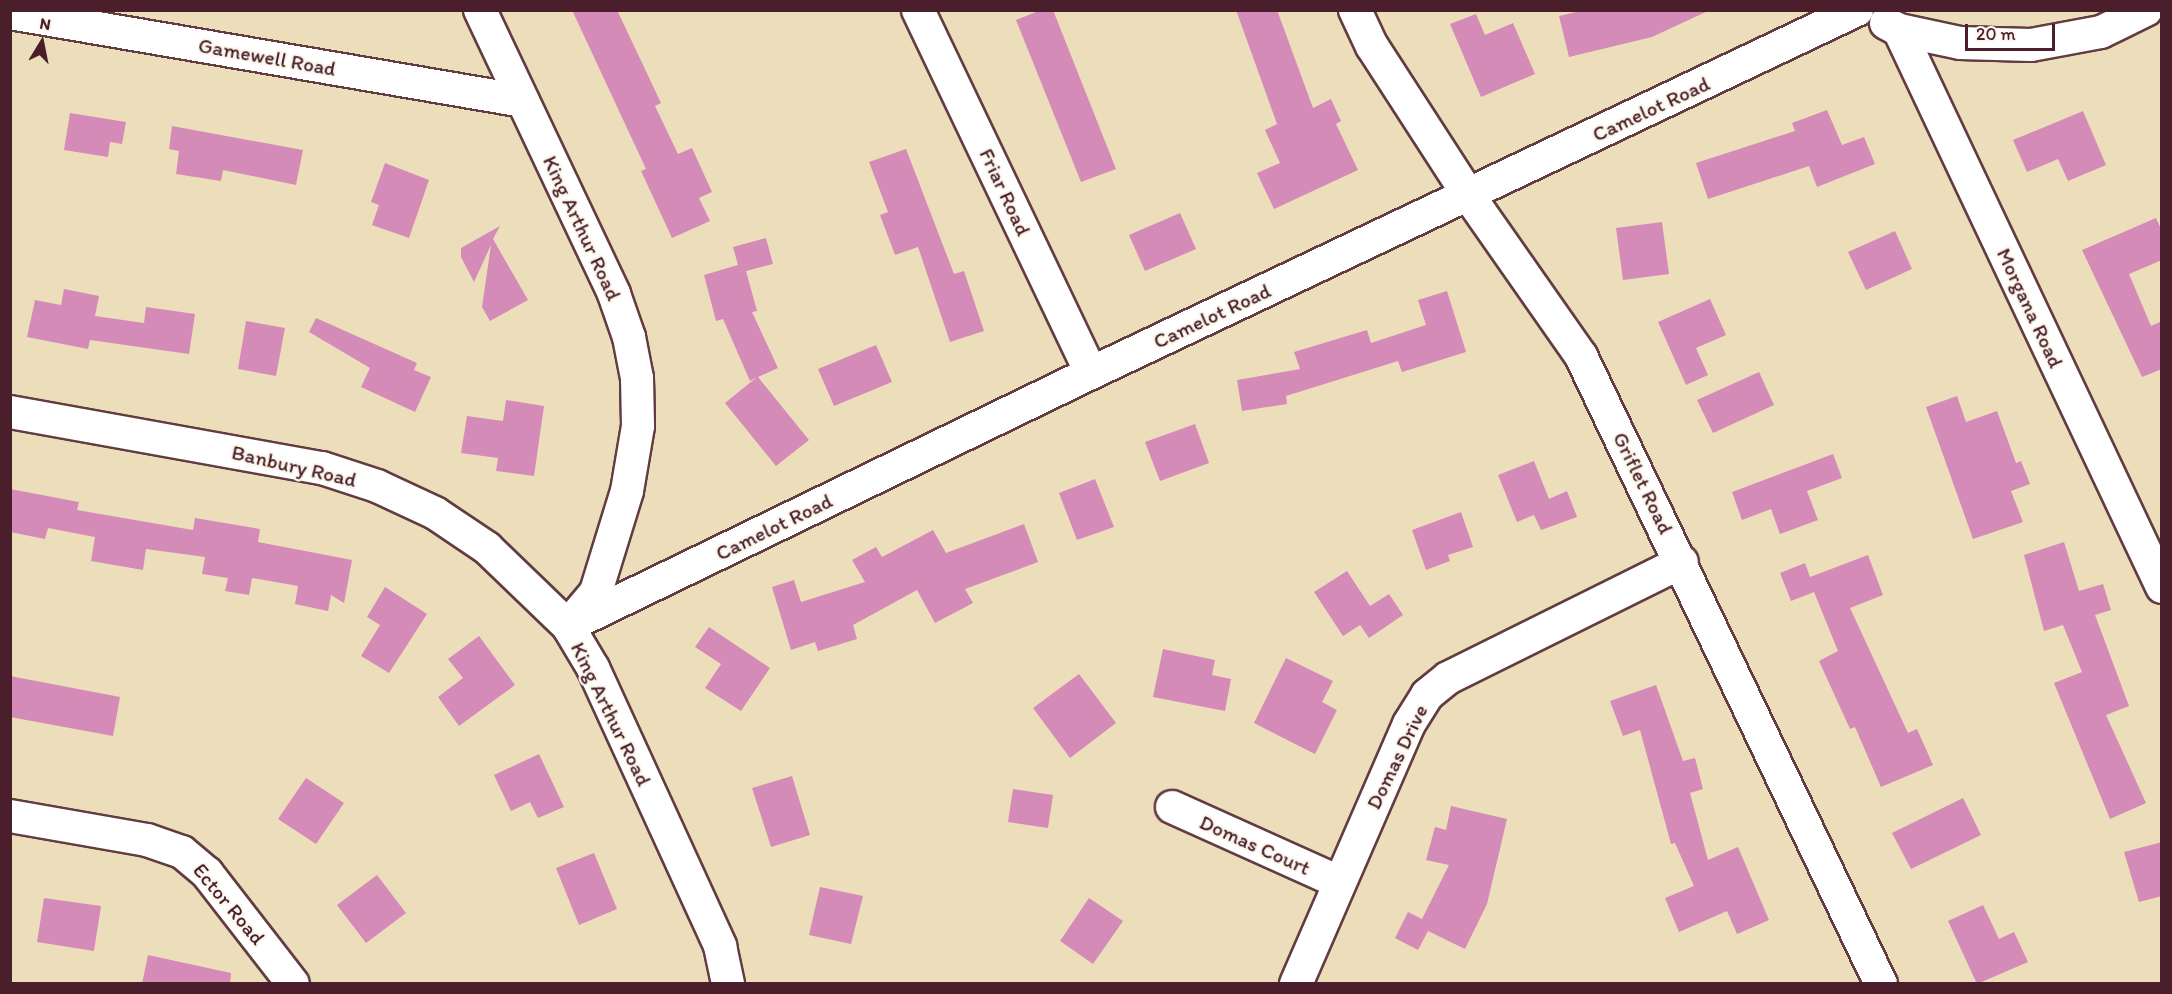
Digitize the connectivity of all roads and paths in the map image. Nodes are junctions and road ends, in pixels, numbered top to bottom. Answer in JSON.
{"nodes":[{"id":1,"x":480,"y":10,"type":"edge"},
{"id":2,"x":918,"y":10,"type":"edge"},
{"id":3,"x":1355,"y":10,"type":"edge"},
{"id":4,"x":1859,"y":10,"type":"edge"},
{"id":5,"x":2146,"y":10,"type":"edge"},
{"id":6,"x":10,"y":14,"type":"edge"},
{"id":7,"x":1899,"y":30,"type":"junction"},
{"id":8,"x":523,"y":101,"type":"junction"},
{"id":9,"x":1469,"y":195,"type":"junction"},
{"id":10,"x":1091,"y":373,"type":"junction"},
{"id":11,"x":10,"y":412,"type":"edge"},
{"id":12,"x":1682,"y":562,"type":"junction"},
{"id":13,"x":2162,"y":586,"type":"edge"},
{"id":14,"x":568,"y":626,"type":"junction"},
{"id":15,"x":1172,"y":807,"type":"dead end"},
{"id":16,"x":10,"y":816,"type":"edge"},
{"id":17,"x":1339,"y":882,"type":"junction"},
{"id":18,"x":292,"y":984,"type":"edge"},
{"id":19,"x":728,"y":984,"type":"edge"},
{"id":20,"x":1296,"y":984,"type":"edge"},
{"id":21,"x":1881,"y":984,"type":"edge"}],
"edges":[{"from":1,"to":8,"type":"street","name":"King Arthur Road"},
{"from":2,"to":10,"type":"street","name":"Friar Road"},
{"from":3,"to":9,"type":"street","name":"Griflet Road"},
{"from":4,"to":7,"type":"street","name":"Camelot Road"},
{"from":4,"to":9,"type":"street","name":"Camelot Road"},
{"from":5,"to":7,"type":"street","name":"Camelot Road"},
{"from":6,"to":8,"type":"street","name":"Gamewell Road"},
{"from":7,"to":13,"type":"street","name":"Morgana Road"},
{"from":8,"to":14,"type":"street","name":"King Arthur Road"},
{"from":9,"to":10,"type":"street","name":"Camelot Road"},
{"from":9,"to":12,"type":"street","name":"Griflet Road"},
{"from":10,"to":14,"type":"street","name":"Camelot Road"},
{"from":11,"to":14,"type":"street","name":"Banbury Road"},
{"from":12,"to":17,"type":"street","name":"Domas Drive"},
{"from":12,"to":21,"type":"street","name":"Griflet Road"},
{"from":14,"to":19,"type":"street","name":"King Arthur Road"},
{"from":15,"to":17,"type":"street","name":"Domas Court"},
{"from":16,"to":18,"type":"street","name":"Ector Road"},
{"from":17,"to":20,"type":"street","name":"Domas Drive"}]}
